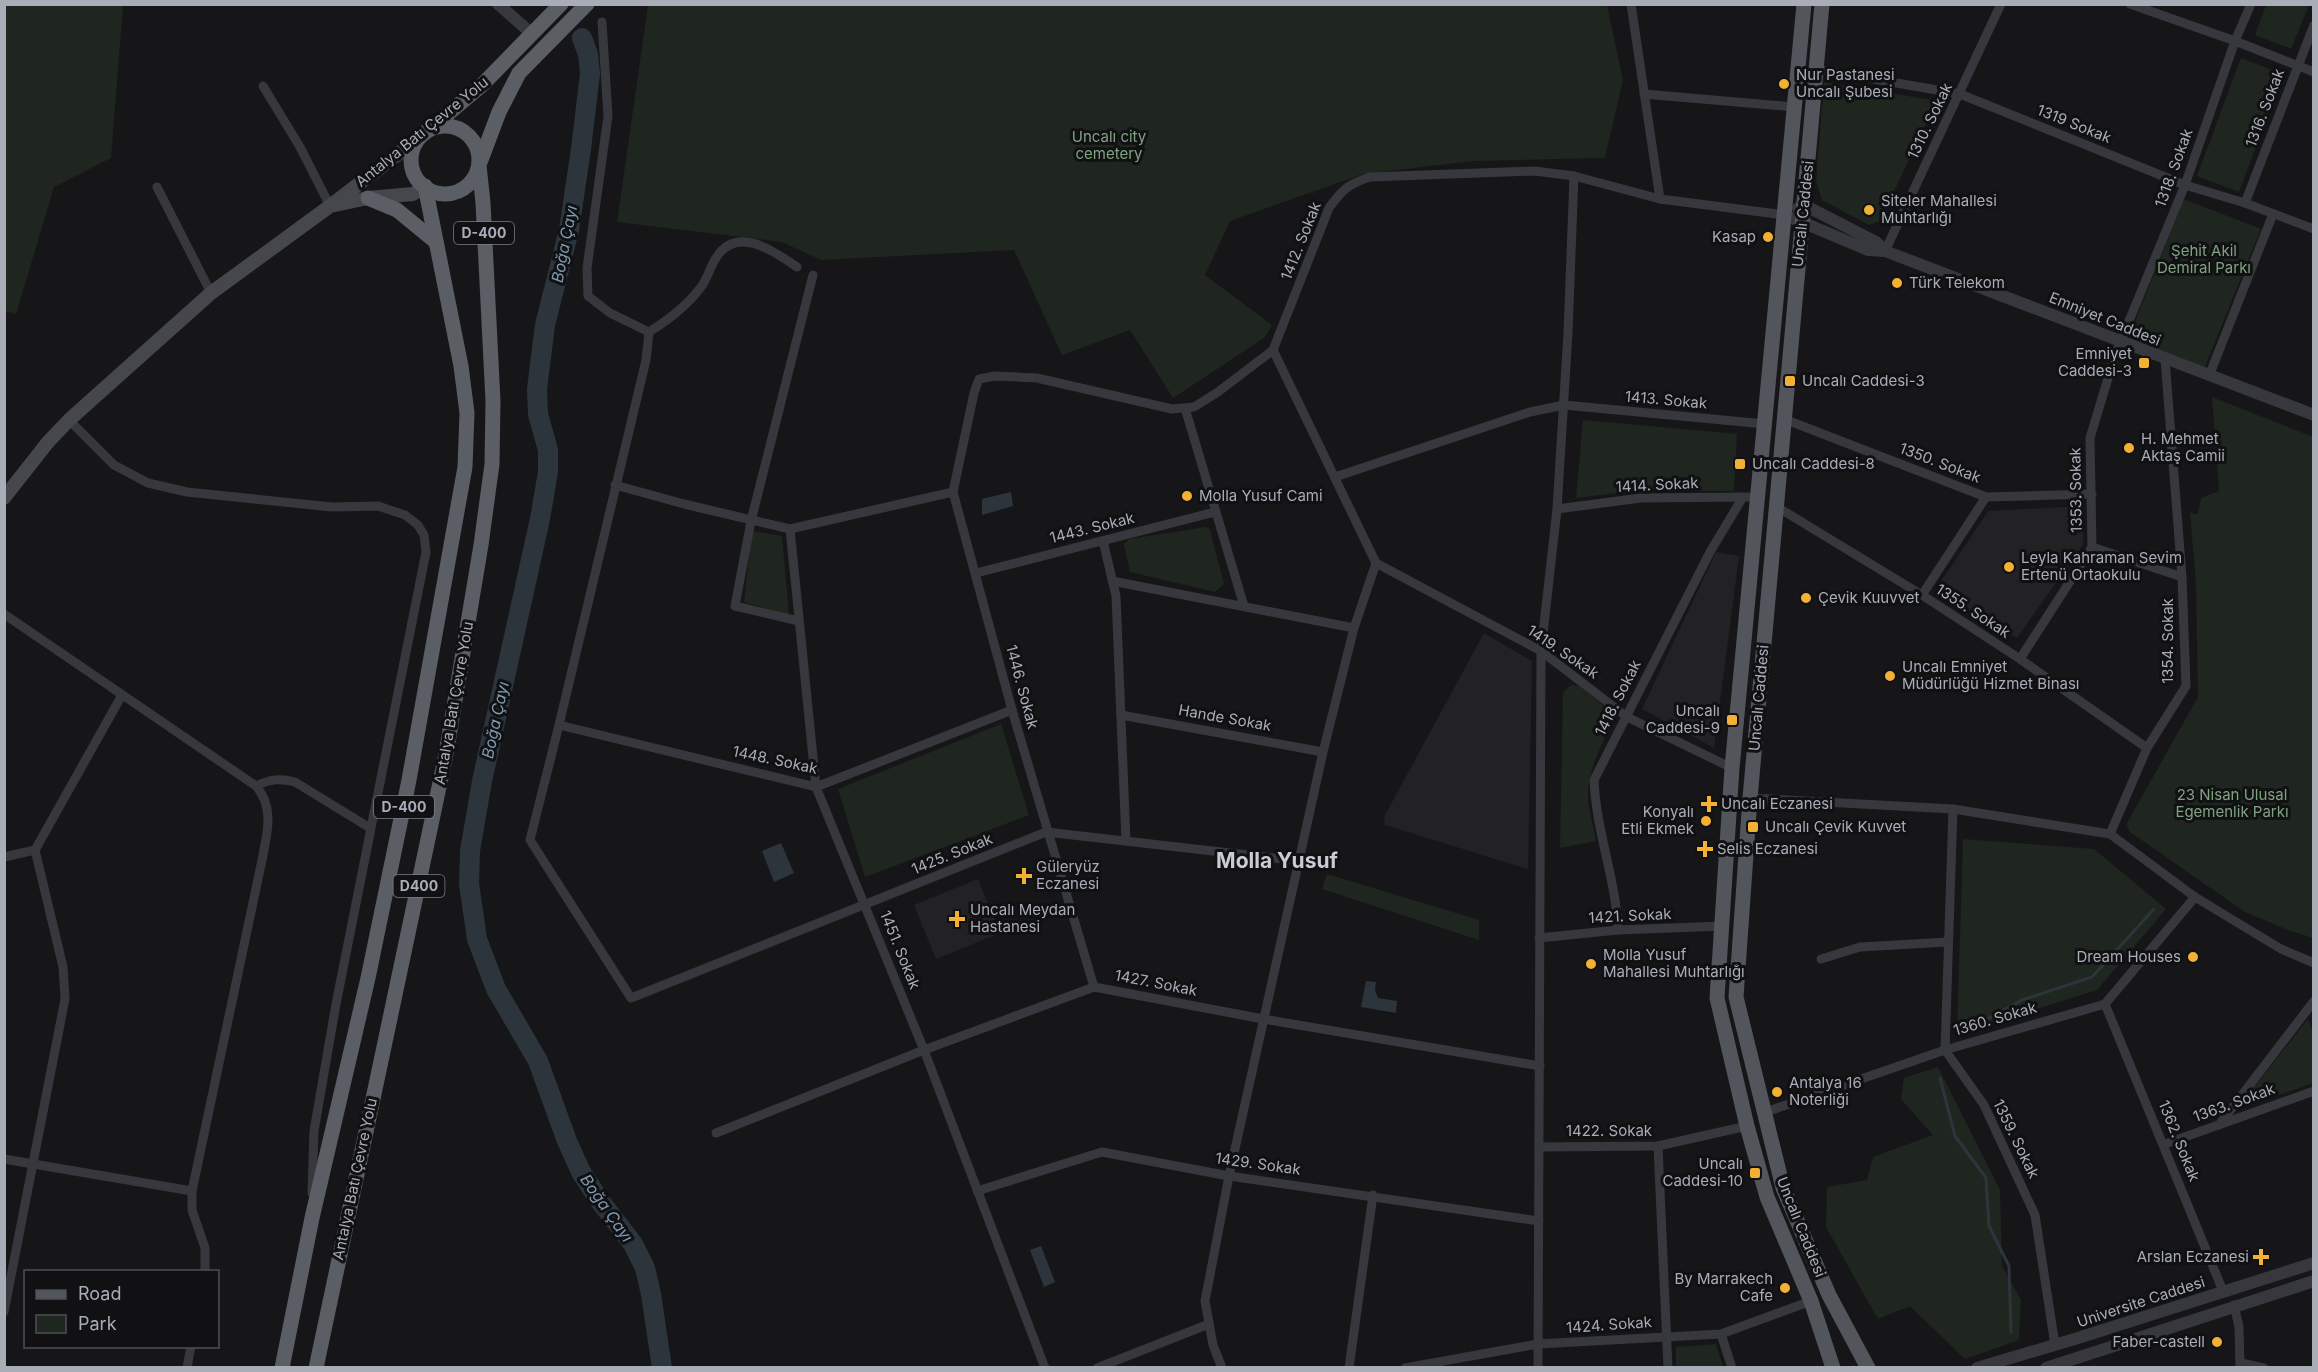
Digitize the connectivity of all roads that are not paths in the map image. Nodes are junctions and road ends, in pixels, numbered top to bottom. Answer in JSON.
{"nodes":[{"id":1,"x":498,"y":4,"type":"edge"},
{"id":2,"x":561,"y":4,"type":"edge"},
{"id":3,"x":587,"y":4,"type":"edge"},
{"id":4,"x":1631,"y":4,"type":"edge"},
{"id":5,"x":1804,"y":4,"type":"edge"},
{"id":6,"x":1822,"y":4,"type":"edge"},
{"id":7,"x":2001,"y":4,"type":"edge"},
{"id":8,"x":2130,"y":4,"type":"edge"},
{"id":9,"x":2251,"y":4,"type":"edge"},
{"id":10,"x":602,"y":22,"type":"dead end"},
{"id":11,"x":2313,"y":25,"type":"edge"},
{"id":12,"x":532,"y":34,"type":"junction"},
{"id":13,"x":2235,"y":41,"type":"junction"},
{"id":14,"x":2297,"y":66,"type":"junction"},
{"id":15,"x":1816,"y":69,"type":"junction"},
{"id":16,"x":2313,"y":72,"type":"edge"},
{"id":17,"x":263,"y":86,"type":"dead end"},
{"id":18,"x":1644,"y":94,"type":"junction"},
{"id":19,"x":1960,"y":94,"type":"junction"},
{"id":20,"x":1795,"y":106,"type":"junction"},
{"id":21,"x":428,"y":131,"type":"junction"},
{"id":22,"x":479,"y":165,"type":"junction"},
{"id":23,"x":1574,"y":176,"type":"junction"},
{"id":24,"x":2185,"y":185,"type":"junction"},
{"id":25,"x":425,"y":186,"type":"junction"},
{"id":26,"x":157,"y":187,"type":"dead end"},
{"id":27,"x":368,"y":198,"type":"junction"},
{"id":28,"x":1660,"y":199,"type":"junction"},
{"id":29,"x":2245,"y":203,"type":"junction"},
{"id":30,"x":1804,"y":205,"type":"junction"},
{"id":31,"x":330,"y":206,"type":"junction"},
{"id":32,"x":2273,"y":214,"type":"junction"},
{"id":33,"x":1785,"y":215,"type":"junction"},
{"id":34,"x":1802,"y":221,"type":"junction"},
{"id":35,"x":2313,"y":229,"type":"edge"},
{"id":36,"x":436,"y":242,"type":"junction"},
{"id":37,"x":1885,"y":250,"type":"junction"},
{"id":38,"x":797,"y":267,"type":"dead end"},
{"id":39,"x":813,"y":274,"type":"dead end"},
{"id":40,"x":211,"y":293,"type":"junction"},
{"id":41,"x":649,"y":332,"type":"junction"},
{"id":42,"x":2121,"y":340,"type":"junction"},
{"id":43,"x":1273,"y":350,"type":"junction"},
{"id":44,"x":2164,"y":359,"type":"junction"},
{"id":45,"x":2209,"y":376,"type":"junction"},
{"id":46,"x":493,"y":401,"type":"joint"},
{"id":47,"x":1564,"y":405,"type":"junction"},
{"id":48,"x":1185,"y":408,"type":"junction"},
{"id":49,"x":2313,"y":415,"type":"edge"},
{"id":50,"x":1784,"y":419,"type":"junction"},
{"id":51,"x":69,"y":420,"type":"junction"},
{"id":52,"x":1765,"y":424,"type":"junction"},
{"id":53,"x":1335,"y":477,"type":"junction"},
{"id":54,"x":615,"y":485,"type":"junction"},
{"id":55,"x":953,"y":492,"type":"junction"},
{"id":56,"x":2092,"y":494,"type":"junction"},
{"id":57,"x":1751,"y":497,"type":"junction"},
{"id":58,"x":1986,"y":497,"type":"junction"},
{"id":59,"x":4,"y":498,"type":"edge"},
{"id":60,"x":1777,"y":507,"type":"junction"},
{"id":61,"x":1557,"y":509,"type":"junction"},
{"id":62,"x":1215,"y":512,"type":"junction"},
{"id":63,"x":751,"y":521,"type":"junction"},
{"id":64,"x":790,"y":529,"type":"junction"},
{"id":65,"x":1103,"y":541,"type":"junction"},
{"id":66,"x":2092,"y":547,"type":"junction"},
{"id":67,"x":1376,"y":563,"type":"junction"},
{"id":68,"x":976,"y":573,"type":"junction"},
{"id":69,"x":2182,"y":577,"type":"junction"},
{"id":70,"x":1112,"y":581,"type":"junction"},
{"id":71,"x":1922,"y":595,"type":"junction"},
{"id":72,"x":1244,"y":606,"type":"junction"},
{"id":73,"x":4,"y":614,"type":"edge"},
{"id":74,"x":799,"y":621,"type":"junction"},
{"id":75,"x":1354,"y":628,"type":"junction"},
{"id":76,"x":1541,"y":651,"type":"junction"},
{"id":77,"x":2020,"y":659,"type":"junction"},
{"id":78,"x":122,"y":695,"type":"junction"},
{"id":79,"x":1012,"y":711,"type":"junction"},
{"id":80,"x":1121,"y":714,"type":"junction"},
{"id":81,"x":1627,"y":717,"type":"junction"},
{"id":82,"x":560,"y":726,"type":"junction"},
{"id":83,"x":2147,"y":748,"type":"junction"},
{"id":84,"x":1323,"y":752,"type":"junction"},
{"id":85,"x":1732,"y":768,"type":"junction"},
{"id":86,"x":256,"y":786,"type":"junction"},
{"id":87,"x":816,"y":787,"type":"junction"},
{"id":88,"x":1750,"y":798,"type":"junction"},
{"id":89,"x":1953,"y":809,"type":"junction"},
{"id":90,"x":370,"y":828,"type":"junction"},
{"id":91,"x":1046,"y":832,"type":"junction"},
{"id":92,"x":2110,"y":834,"type":"junction"},
{"id":93,"x":1126,"y":841,"type":"junction"},
{"id":94,"x":35,"y":850,"type":"junction"},
{"id":95,"x":4,"y":857,"type":"edge"},
{"id":96,"x":1300,"y":861,"type":"junction"},
{"id":97,"x":2195,"y":897,"type":"junction"},
{"id":98,"x":866,"y":905,"type":"junction"},
{"id":99,"x":1723,"y":926,"type":"junction"},
{"id":100,"x":1618,"y":930,"type":"junction"},
{"id":101,"x":1539,"y":938,"type":"junction"},
{"id":102,"x":1948,"y":942,"type":"junction"},
{"id":103,"x":1821,"y":959,"type":"dead end"},
{"id":104,"x":2313,"y":963,"type":"edge"},
{"id":105,"x":1094,"y":987,"type":"junction"},
{"id":106,"x":2313,"y":1001,"type":"edge"},
{"id":107,"x":2105,"y":1004,"type":"junction"},
{"id":108,"x":1263,"y":1019,"type":"junction"},
{"id":109,"x":924,"y":1050,"type":"junction"},
{"id":110,"x":1945,"y":1050,"type":"junction"},
{"id":111,"x":1540,"y":1066,"type":"junction"},
{"id":112,"x":2313,"y":1091,"type":"edge"},
{"id":113,"x":1764,"y":1113,"type":"junction"},
{"id":114,"x":2219,"y":1125,"type":"junction"},
{"id":115,"x":1747,"y":1126,"type":"junction"},
{"id":116,"x":716,"y":1133,"type":"dead end"},
{"id":117,"x":2164,"y":1144,"type":"junction"},
{"id":118,"x":1658,"y":1146,"type":"junction"},
{"id":119,"x":1540,"y":1147,"type":"junction"},
{"id":120,"x":4,"y":1159,"type":"edge"},
{"id":121,"x":35,"y":1164,"type":"junction"},
{"id":122,"x":1229,"y":1176,"type":"junction"},
{"id":123,"x":192,"y":1191,"type":"junction"},
{"id":124,"x":977,"y":1191,"type":"junction"},
{"id":125,"x":1372,"y":1195,"type":"junction"},
{"id":126,"x":312,"y":1218,"type":"junction"},
{"id":127,"x":1539,"y":1221,"type":"junction"},
{"id":128,"x":2313,"y":1263,"type":"edge"},
{"id":129,"x":205,"y":1270,"type":"edge"},
{"id":130,"x":2313,"y":1281,"type":"edge"},
{"id":131,"x":2223,"y":1291,"type":"junction"},
{"id":132,"x":1811,"y":1301,"type":"junction"},
{"id":133,"x":2234,"y":1305,"type":"junction"},
{"id":134,"x":4,"y":1312,"type":"edge"},
{"id":135,"x":1209,"y":1324,"type":"junction"},
{"id":136,"x":1721,"y":1334,"type":"junction"},
{"id":137,"x":1667,"y":1336,"type":"junction"},
{"id":138,"x":1538,"y":1344,"type":"junction"},
{"id":139,"x":2055,"y":1345,"type":"junction"},
{"id":140,"x":191,"y":1348,"type":"edge"},
{"id":141,"x":2240,"y":1365,"type":"edge"},
{"id":142,"x":2052,"y":1367,"type":"edge"},
{"id":143,"x":187,"y":1368,"type":"edge"},
{"id":144,"x":282,"y":1368,"type":"edge"},
{"id":145,"x":316,"y":1368,"type":"edge"},
{"id":146,"x":1045,"y":1368,"type":"edge"},
{"id":147,"x":1097,"y":1368,"type":"edge"},
{"id":148,"x":1222,"y":1368,"type":"edge"},
{"id":149,"x":1349,"y":1368,"type":"edge"},
{"id":150,"x":1405,"y":1368,"type":"edge"},
{"id":151,"x":1538,"y":1368,"type":"edge"},
{"id":152,"x":1668,"y":1368,"type":"edge"},
{"id":153,"x":1732,"y":1368,"type":"edge"},
{"id":154,"x":1833,"y":1368,"type":"edge"},
{"id":155,"x":1868,"y":1368,"type":"edge"},
{"id":156,"x":1977,"y":1368,"type":"edge"},
{"id":157,"x":2264,"y":1368,"type":"edge"}],
"edges":[{"from":1,"to":12,"type":"street"},
{"from":2,"to":12,"type":"highway","name":"Antalya Batı Çevre Yolu","number":"D-400"},
{"from":3,"to":22,"type":"highway","name":"Antalya Batı Çevre Yolu","number":"D-400"},
{"from":4,"to":18,"type":"street"},
{"from":5,"to":20,"type":"main road","name":"Uncalı Caddesi"},
{"from":6,"to":15,"type":"main road","name":"Uncalı Caddesi"},
{"from":7,"to":19,"type":"street","name":"1310. Sokak"},
{"from":8,"to":13,"type":"street"},
{"from":9,"to":13,"type":"street","name":"1318. Sokak"},
{"from":10,"to":41,"type":"street"},
{"from":11,"to":14,"type":"street","name":"1316. Sokak"},
{"from":12,"to":21,"type":"highway","name":"Antalya Batı Çevre Yolu","number":"D-400"},
{"from":13,"to":14,"type":"street"},
{"from":13,"to":24,"type":"street","name":"1318. Sokak"},
{"from":14,"to":16,"type":"street"},
{"from":14,"to":29,"type":"street","name":"1316. Sokak"},
{"from":15,"to":19,"type":"street","name":"1319 Sokak"},
{"from":15,"to":30,"type":"main road","name":"Uncalı Caddesi"},
{"from":17,"to":31,"type":"street"},
{"from":18,"to":20,"type":"street"},
{"from":18,"to":28,"type":"street"},
{"from":19,"to":24,"type":"street","name":"1319 Sokak"},
{"from":19,"to":37,"type":"street","name":"1310. Sokak"},
{"from":20,"to":33,"type":"main road","name":"Uncalı Caddesi"},
{"from":21,"to":22,"type":"highway"},
{"from":21,"to":25,"type":"highway","number":"D-400"},
{"from":21,"to":31,"type":"main road","name":"Antalya Batı Çevre Yolu"},
{"from":22,"to":25,"type":"highway"},
{"from":22,"to":46,"type":"highway","name":"Antalya Batı Çevre Yolu","number":"D-400"},
{"from":23,"to":28,"type":"street","name":"1412. Sokak"},
{"from":23,"to":43,"type":"street","name":"1412. Sokak"},
{"from":23,"to":47,"type":"street"},
{"from":24,"to":29,"type":"street","name":"1319 Sokak"},
{"from":24,"to":42,"type":"street","name":"1318. Sokak"},
{"from":25,"to":27,"type":"main road"},
{"from":25,"to":36,"type":"highway","number":"D-400"},
{"from":26,"to":40,"type":"street"},
{"from":27,"to":31,"type":"main road"},
{"from":27,"to":36,"type":"highway"},
{"from":28,"to":33,"type":"street","name":"1412. Sokak"},
{"from":29,"to":32,"type":"street","name":"1319 Sokak"},
{"from":30,"to":33,"type":"street"},
{"from":30,"to":34,"type":"main road","name":"Uncalı Caddesi"},
{"from":30,"to":37,"type":"street","name":"Emniyet Caddesi"},
{"from":31,"to":40,"type":"main road","name":"Antalya Batı Çevre Yolu"},
{"from":32,"to":35,"type":"street","name":"1319 Sokak"},
{"from":32,"to":45,"type":"street"},
{"from":33,"to":34,"type":"street","name":"Emniyet Caddesi"},
{"from":33,"to":52,"type":"main road","name":"Uncalı Caddesi"},
{"from":34,"to":37,"type":"street","name":"Emniyet Caddesi"},
{"from":34,"to":50,"type":"main road","name":"Uncalı Caddesi"},
{"from":36,"to":126,"type":"highway","number":"D-400"},
{"from":37,"to":42,"type":"street","name":"Emniyet Caddesi"},
{"from":38,"to":41,"type":"street"},
{"from":39,"to":63,"type":"street"},
{"from":40,"to":51,"type":"main road","name":"Antalya Batı Çevre Yolu"},
{"from":41,"to":54,"type":"street"},
{"from":42,"to":44,"type":"street","name":"Emniyet Caddesi"},
{"from":42,"to":56,"type":"street","name":"1353. Sokak"},
{"from":43,"to":48,"type":"street"},
{"from":43,"to":53,"type":"street"},
{"from":44,"to":45,"type":"street","name":"Emniyet Caddesi"},
{"from":44,"to":69,"type":"street","name":"1354. Sokak"},
{"from":45,"to":49,"type":"street","name":"Emniyet Caddesi"},
{"from":46,"to":145,"type":"highway","name":"Antalya Batı Çevre Yolu","number":"D400"},
{"from":47,"to":52,"type":"street","name":"1413. Sokak"},
{"from":47,"to":53,"type":"street","name":"1413. Sokak"},
{"from":47,"to":61,"type":"street"},
{"from":48,"to":55,"type":"street","name":"1446. Sokak"},
{"from":48,"to":62,"type":"street"},
{"from":50,"to":58,"type":"street","name":"1350. Sokak"},
{"from":50,"to":60,"type":"main road","name":"Uncalı Caddesi"},
{"from":51,"to":59,"type":"main road","name":"Antalya Batı Çevre Yolu"},
{"from":51,"to":90,"type":"street"},
{"from":52,"to":57,"type":"main road","name":"Uncalı Caddesi"},
{"from":53,"to":67,"type":"street"},
{"from":54,"to":63,"type":"street"},
{"from":54,"to":82,"type":"street"},
{"from":55,"to":64,"type":"street"},
{"from":55,"to":68,"type":"street","name":"1446. Sokak"},
{"from":56,"to":58,"type":"street","name":"1350. Sokak"},
{"from":56,"to":66,"type":"street","name":"1353. Sokak"},
{"from":57,"to":61,"type":"street","name":"1414. Sokak"},
{"from":57,"to":81,"type":"street","name":"1418. Sokak"},
{"from":57,"to":85,"type":"main road","name":"Uncalı Caddesi"},
{"from":58,"to":71,"type":"street"},
{"from":60,"to":71,"type":"street","name":"1355. Sokak"},
{"from":60,"to":88,"type":"main road","name":"Uncalı Caddesi"},
{"from":61,"to":76,"type":"street"},
{"from":62,"to":65,"type":"street","name":"1443. Sokak"},
{"from":62,"to":72,"type":"street"},
{"from":63,"to":64,"type":"street"},
{"from":63,"to":74,"type":"street"},
{"from":64,"to":74,"type":"street","name":"1451. Sokak"},
{"from":65,"to":68,"type":"street","name":"1443. Sokak"},
{"from":65,"to":70,"type":"street"},
{"from":66,"to":69,"type":"street"},
{"from":66,"to":77,"type":"street","name":"1353. Sokak"},
{"from":67,"to":75,"type":"street"},
{"from":67,"to":76,"type":"street","name":"1419. Sokak"},
{"from":68,"to":79,"type":"street","name":"1446. Sokak"},
{"from":69,"to":83,"type":"street","name":"1354. Sokak"},
{"from":70,"to":72,"type":"street"},
{"from":70,"to":80,"type":"street"},
{"from":71,"to":77,"type":"street","name":"1355. Sokak"},
{"from":72,"to":75,"type":"street"},
{"from":73,"to":78,"type":"street"},
{"from":74,"to":87,"type":"street","name":"1451. Sokak"},
{"from":75,"to":84,"type":"street"},
{"from":76,"to":81,"type":"street","name":"1419. Sokak"},
{"from":76,"to":101,"type":"street"},
{"from":77,"to":83,"type":"street","name":"1355. Sokak"},
{"from":78,"to":86,"type":"street"},
{"from":78,"to":94,"type":"street"},
{"from":79,"to":87,"type":"street","name":"1448. Sokak"},
{"from":79,"to":91,"type":"street","name":"1446. Sokak"},
{"from":80,"to":84,"type":"street","name":"Hande Sokak"},
{"from":80,"to":93,"type":"street"},
{"from":81,"to":85,"type":"street","name":"1419. Sokak"},
{"from":81,"to":100,"type":"street","name":"1418. Sokak"},
{"from":82,"to":87,"type":"street","name":"1448. Sokak"},
{"from":82,"to":98,"type":"street","name":"1425. Sokak"},
{"from":83,"to":92,"type":"street","name":"1354. Sokak"},
{"from":84,"to":96,"type":"street"},
{"from":85,"to":99,"type":"main road","name":"Uncalı Caddesi"},
{"from":86,"to":90,"type":"street"},
{"from":86,"to":123,"type":"street"},
{"from":87,"to":98,"type":"street","name":"1451. Sokak"},
{"from":88,"to":89,"type":"street"},
{"from":88,"to":113,"type":"main road","name":"Uncalı Caddesi"},
{"from":89,"to":92,"type":"street"},
{"from":89,"to":102,"type":"street"},
{"from":90,"to":126,"type":"street"},
{"from":91,"to":93,"type":"street","name":"1425. Sokak"},
{"from":91,"to":98,"type":"street","name":"1425. Sokak"},
{"from":91,"to":105,"type":"street","name":"1446. Sokak"},
{"from":92,"to":97,"type":"street"},
{"from":93,"to":96,"type":"street","name":"1425. Sokak"},
{"from":94,"to":95,"type":"street"},
{"from":94,"to":121,"type":"street"},
{"from":96,"to":108,"type":"street"},
{"from":97,"to":104,"type":"street"},
{"from":97,"to":107,"type":"street"},
{"from":98,"to":109,"type":"street","name":"1451. Sokak"},
{"from":99,"to":100,"type":"street","name":"1421. Sokak"},
{"from":99,"to":115,"type":"main road","name":"Uncalı Caddesi"},
{"from":100,"to":101,"type":"street","name":"1421. Sokak"},
{"from":101,"to":111,"type":"street"},
{"from":102,"to":103,"type":"street"},
{"from":102,"to":110,"type":"street"},
{"from":105,"to":108,"type":"street","name":"1427. Sokak"},
{"from":105,"to":109,"type":"street","name":"1427. Sokak"},
{"from":106,"to":114,"type":"street"},
{"from":107,"to":110,"type":"street","name":"1360. Sokak"},
{"from":107,"to":117,"type":"street","name":"1362. Sokak"},
{"from":108,"to":111,"type":"street","name":"1427. Sokak"},
{"from":108,"to":122,"type":"street"},
{"from":109,"to":116,"type":"street","name":"1427. Sokak"},
{"from":109,"to":124,"type":"street","name":"1451. Sokak"},
{"from":110,"to":113,"type":"street","name":"1360. Sokak"},
{"from":110,"to":139,"type":"street","name":"1359. Sokak"},
{"from":111,"to":119,"type":"street"},
{"from":112,"to":114,"type":"street","name":"1363. Sokak"},
{"from":113,"to":155,"type":"main road","name":"Uncalı Caddesi"},
{"from":114,"to":117,"type":"street","name":"1363. Sokak"},
{"from":115,"to":118,"type":"street","name":"1422. Sokak"},
{"from":115,"to":132,"type":"main road","name":"Uncalı Caddesi"},
{"from":117,"to":131,"type":"street","name":"1362. Sokak"},
{"from":118,"to":119,"type":"street","name":"1422. Sokak"},
{"from":118,"to":137,"type":"street"},
{"from":119,"to":127,"type":"street"},
{"from":120,"to":121,"type":"street"},
{"from":121,"to":123,"type":"street"},
{"from":121,"to":134,"type":"street"},
{"from":122,"to":124,"type":"street","name":"1429. Sokak"},
{"from":122,"to":125,"type":"street","name":"1429. Sokak"},
{"from":122,"to":135,"type":"street"},
{"from":123,"to":129,"type":"street"},
{"from":124,"to":146,"type":"street","name":"1451. Sokak"},
{"from":125,"to":127,"type":"street","name":"1429. Sokak"},
{"from":125,"to":149,"type":"street"},
{"from":126,"to":144,"type":"highway","number":"D-400"},
{"from":127,"to":138,"type":"street"},
{"from":128,"to":131,"type":"street","name":"Universite Caddesi"},
{"from":130,"to":133,"type":"street"},
{"from":131,"to":139,"type":"street","name":"Universite Caddesi"},
{"from":132,"to":136,"type":"street","name":"1424. Sokak"},
{"from":132,"to":154,"type":"main road","name":"Uncalı Caddesi"},
{"from":133,"to":141,"type":"street"},
{"from":133,"to":142,"type":"street"},
{"from":135,"to":147,"type":"street"},
{"from":135,"to":148,"type":"street"},
{"from":136,"to":137,"type":"street","name":"1424. Sokak"},
{"from":136,"to":153,"type":"street"},
{"from":137,"to":138,"type":"street","name":"1424. Sokak"},
{"from":137,"to":152,"type":"street"},
{"from":138,"to":150,"type":"street","name":"1424. Sokak"},
{"from":138,"to":151,"type":"street"},
{"from":139,"to":156,"type":"street","name":"Universite Caddesi"},
{"from":140,"to":143,"type":"street"},
{"from":141,"to":157,"type":"street"}]}
